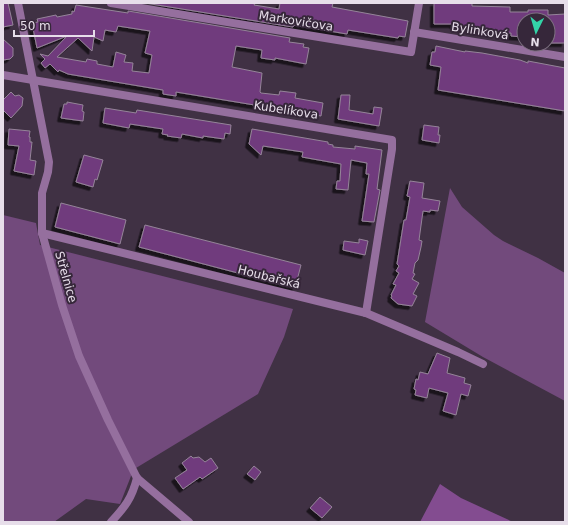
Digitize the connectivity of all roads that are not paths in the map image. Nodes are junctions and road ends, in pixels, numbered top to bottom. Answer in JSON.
{"nodes":[{"id":1,"x":18,"y":3,"type":"edge"},
{"id":2,"x":111,"y":3,"type":"edge"},
{"id":3,"x":419,"y":3,"type":"edge"},
{"id":4,"x":414,"y":32,"type":"junction"},
{"id":5,"x":565,"y":57,"type":"edge"},
{"id":6,"x":3,"y":75,"type":"edge"},
{"id":7,"x":33,"y":80,"type":"junction"},
{"id":8,"x":42,"y":233,"type":"junction"},
{"id":9,"x":366,"y":313,"type":"junction"},
{"id":10,"x":482,"y":364,"type":"dead end"},
{"id":11,"x":137,"y":478,"type":"junction"},
{"id":12,"x":111,"y":522,"type":"edge"},
{"id":13,"x":189,"y":522,"type":"edge"}],
"edges":[{"from":1,"to":7,"type":"street","name":"Střelnice"},
{"from":2,"to":4,"type":"street","name":"Markovičova"},
{"from":3,"to":4,"type":"street"},
{"from":4,"to":5,"type":"street","name":"Bylinková"},
{"from":6,"to":7,"type":"street","name":"Kubelíkova"},
{"from":7,"to":8,"type":"street","name":"Střelnice"},
{"from":7,"to":9,"type":"street","name":"Kubelíkova"},
{"from":8,"to":9,"type":"street","name":"Houbařská"},
{"from":8,"to":11,"type":"street","name":"Střelnice"},
{"from":9,"to":10,"type":"street","name":"Houbařská"},
{"from":11,"to":12,"type":"street"},
{"from":11,"to":13,"type":"street","name":"Střelnice"}]}
